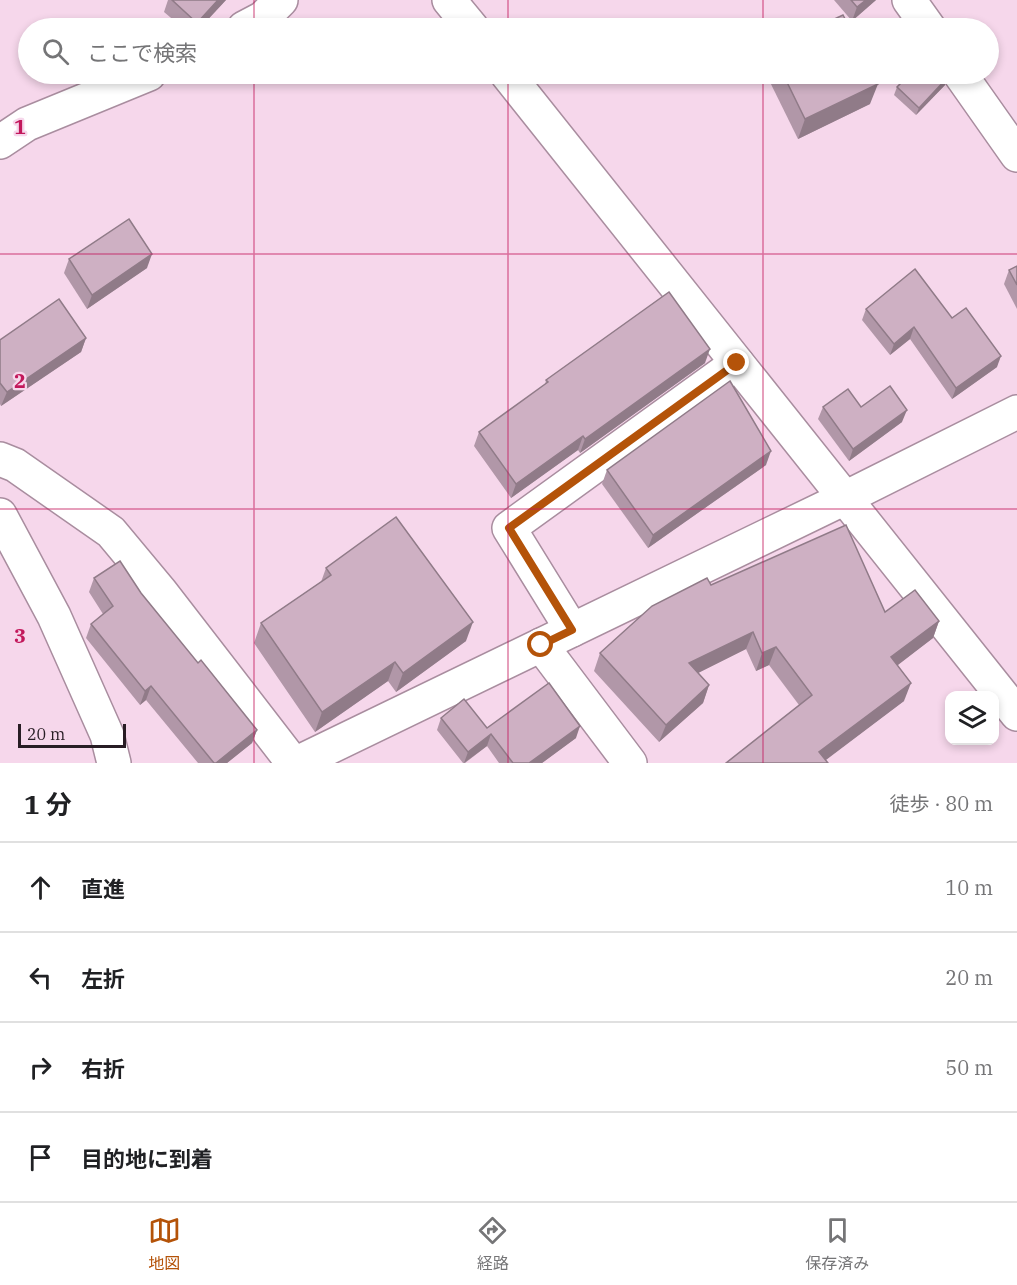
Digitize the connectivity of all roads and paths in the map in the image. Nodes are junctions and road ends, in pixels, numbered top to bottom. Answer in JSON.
{"nodes":[{"id":1,"x":281,"y":0,"type":"edge"},
{"id":2,"x":449,"y":0,"type":"edge"},
{"id":3,"x":909,"y":0,"type":"edge"},
{"id":4,"x":263,"y":18,"type":"edge"},
{"id":5,"x":464,"y":18,"type":"edge"},
{"id":6,"x":921,"y":18,"type":"edge"},
{"id":7,"x":125,"y":84,"type":"edge"},
{"id":8,"x":515,"y":84,"type":"edge"},
{"id":9,"x":967,"y":84,"type":"edge"},
{"id":10,"x":0,"y":142,"type":"edge"},
{"id":11,"x":1017,"y":155,"type":"edge"},
{"id":12,"x":737,"y":363,"type":"junction"},
{"id":13,"x":1017,"y":411,"type":"edge"},
{"id":14,"x":0,"y":459,"type":"edge"},
{"id":15,"x":844,"y":498,"type":"junction"},
{"id":16,"x":0,"y":515,"type":"edge"},
{"id":17,"x":572,"y":630,"type":"junction"},
{"id":18,"x":541,"y":645,"type":"junction"},
{"id":19,"x":1017,"y":714,"type":"edge"},
{"id":20,"x":114,"y":763,"type":"edge"},
{"id":21,"x":293,"y":763,"type":"edge"},
{"id":22,"x":297,"y":763,"type":"edge"},
{"id":23,"x":630,"y":763,"type":"edge"}],
"edges":[{"from":1,"to":4,"type":"street"},
{"from":2,"to":5,"type":"street"},
{"from":3,"to":6,"type":"street"},
{"from":7,"to":10,"type":"street"},
{"from":8,"to":12,"type":"street"},
{"from":9,"to":11,"type":"street"},
{"from":12,"to":15,"type":"street"},
{"from":12,"to":17,"type":"street"},
{"from":13,"to":15,"type":"street"},
{"from":14,"to":21,"type":"street"},
{"from":15,"to":17,"type":"street"},
{"from":15,"to":19,"type":"street"},
{"from":16,"to":20,"type":"street"},
{"from":17,"to":18,"type":"street"},
{"from":18,"to":22,"type":"street"},
{"from":18,"to":23,"type":"street"}]}
